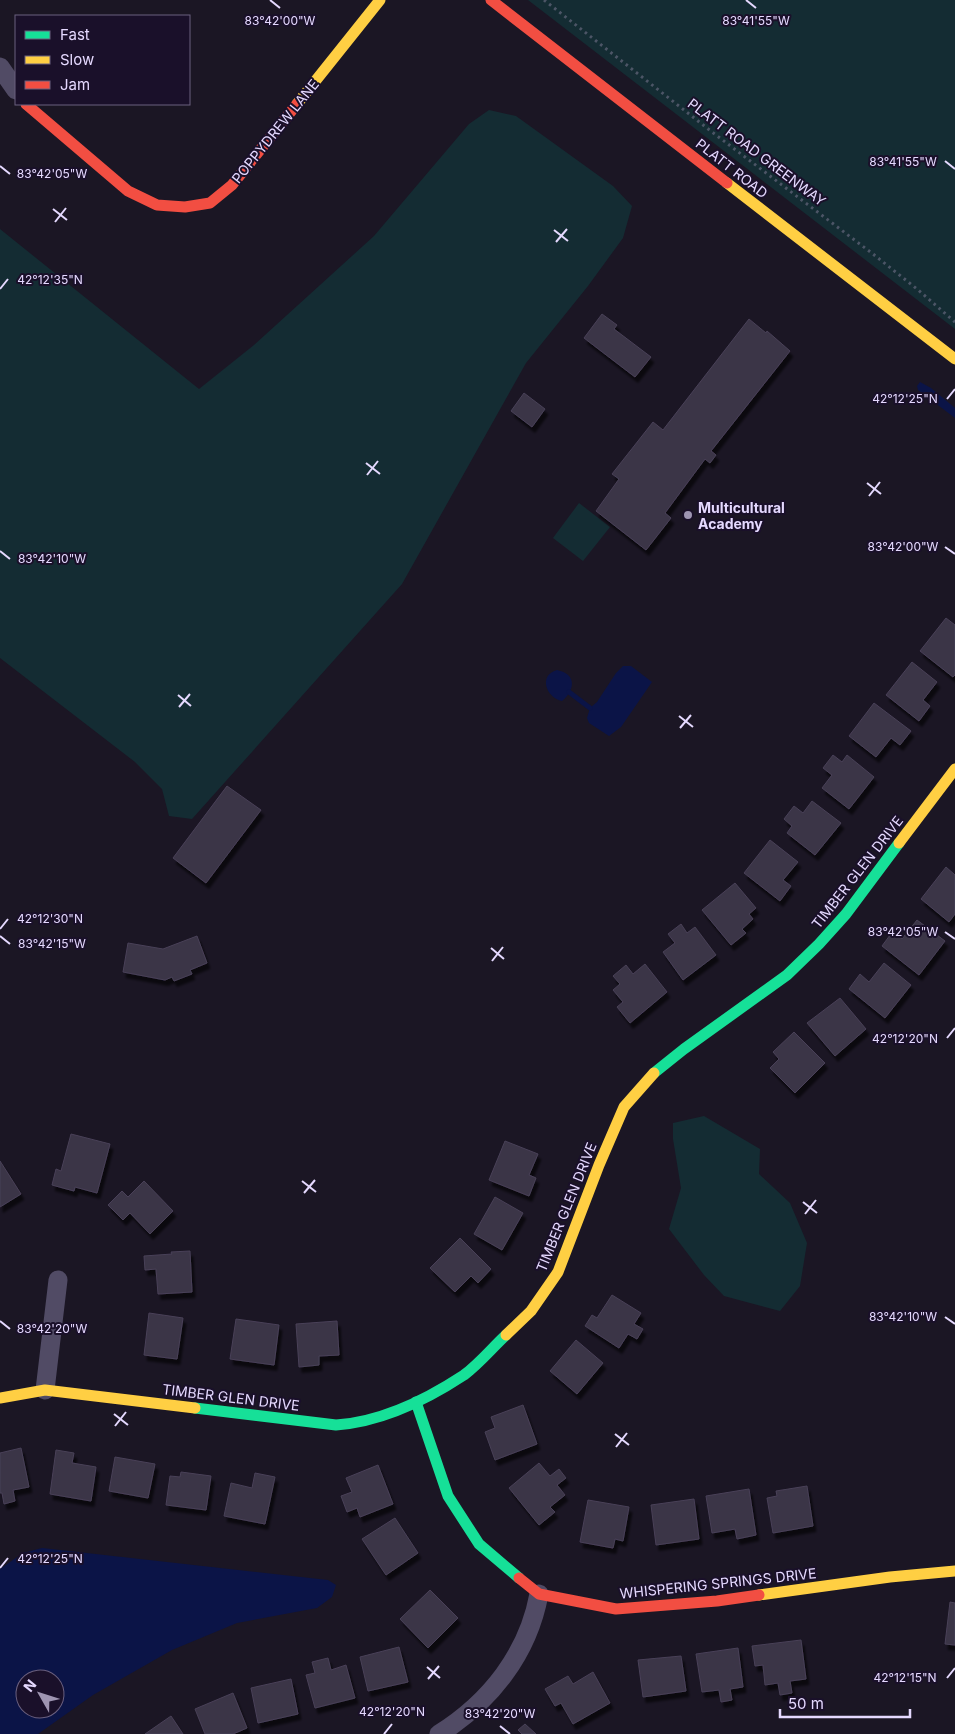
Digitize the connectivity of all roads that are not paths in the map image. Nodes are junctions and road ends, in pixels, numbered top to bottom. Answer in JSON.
{"nodes":[{"id":1,"x":380,"y":0,"type":"edge"},
{"id":2,"x":491,"y":0,"type":"edge"},
{"id":3,"x":0,"y":67,"type":"edge"},
{"id":4,"x":15,"y":89,"type":"edge"},
{"id":5,"x":27,"y":105,"type":"edge"},
{"id":6,"x":955,"y":359,"type":"edge"},
{"id":7,"x":955,"y":768,"type":"edge"},
{"id":8,"x":58,"y":1280,"type":"dead end"},
{"id":9,"x":44,"y":1390,"type":"junction"},
{"id":10,"x":0,"y":1398,"type":"edge"},
{"id":11,"x":416,"y":1402,"type":"junction"},
{"id":12,"x":955,"y":1571,"type":"edge"},
{"id":13,"x":538,"y":1594,"type":"junction"},
{"id":14,"x":439,"y":1734,"type":"edge"}],
"edges":[{"from":1,"to":5,"type":"street","name":"POPPYDREW LANE"},
{"from":2,"to":6,"type":"street","name":"PLATT ROAD"},
{"from":3,"to":4,"type":"street"},
{"from":7,"to":11,"type":"street","name":"TIMBER GLEN DRIVE"},
{"from":8,"to":9,"type":"street"},
{"from":9,"to":10,"type":"street","name":"TIMBER GLEN DRIVE"},
{"from":9,"to":11,"type":"street","name":"TIMBER GLEN DRIVE"},
{"from":11,"to":13,"type":"street","name":"WHISPERING SPRINGS DRIVE"},
{"from":12,"to":13,"type":"street","name":"WHISPERING SPRINGS DRIVE"},
{"from":13,"to":14,"type":"street"}]}
